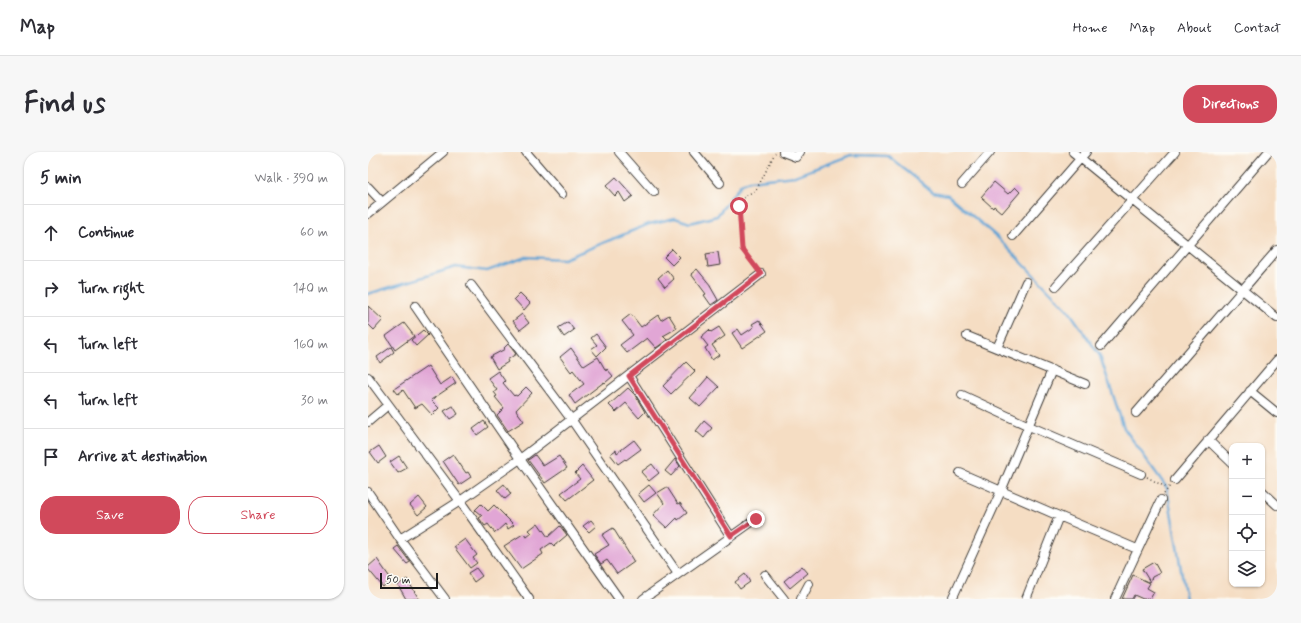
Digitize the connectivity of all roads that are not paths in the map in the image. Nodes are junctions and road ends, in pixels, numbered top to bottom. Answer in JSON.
{"nodes":[{"id":1,"x":526,"y":152,"type":"edge"},
{"id":2,"x":619,"y":152,"type":"edge"},
{"id":3,"x":694,"y":152,"type":"edge"},
{"id":4,"x":783,"y":152,"type":"edge"},
{"id":5,"x":800,"y":152,"type":"edge"},
{"id":6,"x":990,"y":152,"type":"edge"},
{"id":7,"x":1073,"y":152,"type":"edge"},
{"id":8,"x":1175,"y":152,"type":"edge"},
{"id":9,"x":1268,"y":152,"type":"edge"},
{"id":10,"x":438,"y":154,"type":"edge"},
{"id":11,"x":1083,"y":155,"type":"edge"},
{"id":12,"x":720,"y":183,"type":"dead end"},
{"id":13,"x":962,"y":184,"type":"dead end"},
{"id":14,"x":368,"y":187,"type":"edge"},
{"id":15,"x":654,"y":192,"type":"dead end"},
{"id":16,"x":562,"y":194,"type":"dead end"},
{"id":17,"x":1134,"y":200,"type":"junction"},
{"id":18,"x":382,"y":202,"type":"junction"},
{"id":19,"x":368,"y":214,"type":"edge"},
{"id":20,"x":1013,"y":236,"type":"dead end"},
{"id":21,"x":1187,"y":244,"type":"junction"},
{"id":22,"x":1277,"y":250,"type":"edge"},
{"id":23,"x":761,"y":274,"type":"road end"},
{"id":24,"x":1026,"y":282,"type":"dead end"},
{"id":25,"x":470,"y":284,"type":"dead end"},
{"id":26,"x":1056,"y":286,"type":"dead end"},
{"id":27,"x":1243,"y":290,"type":"junction"},
{"id":28,"x":415,"y":306,"type":"dead end"},
{"id":29,"x":1277,"y":318,"type":"edge"},
{"id":30,"x":968,"y":336,"type":"dead end"},
{"id":31,"x":1101,"y":346,"type":"dead end"},
{"id":32,"x":998,"y":348,"type":"junction"},
{"id":33,"x":1277,"y":360,"type":"edge"},
{"id":34,"x":1052,"y":370,"type":"junction"},
{"id":35,"x":629,"y":376,"type":"junction"},
{"id":36,"x":368,"y":377,"type":"edge"},
{"id":37,"x":1085,"y":384,"type":"dead end"},
{"id":38,"x":1250,"y":391,"type":"junction"},
{"id":39,"x":962,"y":395,"type":"dead end"},
{"id":40,"x":388,"y":405,"type":"junction"},
{"id":41,"x":1277,"y":413,"type":"edge"},
{"id":42,"x":1136,"y":414,"type":"dead end"},
{"id":43,"x":571,"y":419,"type":"junction"},
{"id":44,"x":368,"y":422,"type":"edge"},
{"id":45,"x":1029,"y":426,"type":"junction"},
{"id":46,"x":1208,"y":440,"type":"junction"},
{"id":47,"x":520,"y":459,"type":"junction"},
{"id":48,"x":1229,"y":460,"type":"edge"},
{"id":49,"x":960,"y":473,"type":"dead end"},
{"id":50,"x":1141,"y":474,"type":"road end"},
{"id":51,"x":1175,"y":480,"type":"road end"},
{"id":52,"x":1001,"y":491,"type":"junction"},
{"id":53,"x":368,"y":492,"type":"edge"},
{"id":54,"x":1265,"y":494,"type":"edge"},
{"id":55,"x":1160,"y":500,"type":"road end"},
{"id":56,"x":460,"y":501,"type":"junction"},
{"id":57,"x":1277,"y":505,"type":"edge"},
{"id":58,"x":1059,"y":516,"type":"junction"},
{"id":59,"x":756,"y":519,"type":"dead end"},
{"id":60,"x":731,"y":536,"type":"junction"},
{"id":61,"x":400,"y":539,"type":"junction"},
{"id":62,"x":1137,"y":548,"type":"junction"},
{"id":63,"x":678,"y":574,"type":"junction"},
{"id":64,"x":765,"y":575,"type":"dead end"},
{"id":65,"x":809,"y":584,"type":"dead end"},
{"id":66,"x":445,"y":599,"type":"edge"},
{"id":67,"x":529,"y":599,"type":"edge"},
{"id":68,"x":619,"y":599,"type":"edge"},
{"id":69,"x":643,"y":599,"type":"edge"},
{"id":70,"x":784,"y":599,"type":"edge"},
{"id":71,"x":801,"y":599,"type":"edge"},
{"id":72,"x":952,"y":599,"type":"edge"},
{"id":73,"x":1026,"y":599,"type":"edge"},
{"id":74,"x":1115,"y":599,"type":"edge"}],
"edges":[{"from":1,"to":16,"type":"street"},
{"from":2,"to":15,"type":"street"},
{"from":3,"to":12,"type":"street"},
{"from":4,"to":5,"type":"street"},
{"from":6,"to":13,"type":"street"},
{"from":7,"to":11,"type":"street"},
{"from":8,"to":17,"type":"street"},
{"from":9,"to":21,"type":"street"},
{"from":10,"to":18,"type":"street"},
{"from":11,"to":17,"type":"street"},
{"from":11,"to":20,"type":"street"},
{"from":14,"to":18,"type":"street"},
{"from":17,"to":21,"type":"street"},
{"from":17,"to":26,"type":"street"},
{"from":18,"to":19,"type":"street"},
{"from":21,"to":27,"type":"street"},
{"from":21,"to":31,"type":"street"},
{"from":22,"to":27,"type":"street"},
{"from":23,"to":35,"type":"street"},
{"from":24,"to":32,"type":"street"},
{"from":25,"to":43,"type":"street"},
{"from":27,"to":29,"type":"street"},
{"from":27,"to":42,"type":"street"},
{"from":28,"to":47,"type":"street"},
{"from":30,"to":32,"type":"street"},
{"from":32,"to":34,"type":"street"},
{"from":33,"to":38,"type":"street"},
{"from":34,"to":37,"type":"street"},
{"from":34,"to":45,"type":"street"},
{"from":35,"to":43,"type":"street"},
{"from":35,"to":60,"type":"street"},
{"from":36,"to":40,"type":"street"},
{"from":38,"to":41,"type":"street"},
{"from":38,"to":46,"type":"street"},
{"from":39,"to":45,"type":"street"},
{"from":40,"to":44,"type":"street"},
{"from":40,"to":56,"type":"street"},
{"from":43,"to":47,"type":"street"},
{"from":43,"to":63,"type":"street"},
{"from":45,"to":50,"type":"street"},
{"from":45,"to":52,"type":"street"},
{"from":46,"to":48,"type":"street"},
{"from":46,"to":51,"type":"street"},
{"from":47,"to":56,"type":"street"},
{"from":47,"to":68,"type":"street"},
{"from":49,"to":52,"type":"street"},
{"from":52,"to":58,"type":"street"},
{"from":52,"to":72,"type":"street"},
{"from":53,"to":61,"type":"street"},
{"from":54,"to":57,"type":"street"},
{"from":55,"to":62,"type":"street"},
{"from":56,"to":61,"type":"street"},
{"from":56,"to":67,"type":"street"},
{"from":58,"to":62,"type":"street"},
{"from":58,"to":73,"type":"street"},
{"from":59,"to":60,"type":"street"},
{"from":60,"to":63,"type":"street"},
{"from":61,"to":66,"type":"street"},
{"from":62,"to":74,"type":"street"},
{"from":63,"to":69,"type":"street"},
{"from":64,"to":70,"type":"street"},
{"from":65,"to":71,"type":"street"}]}
